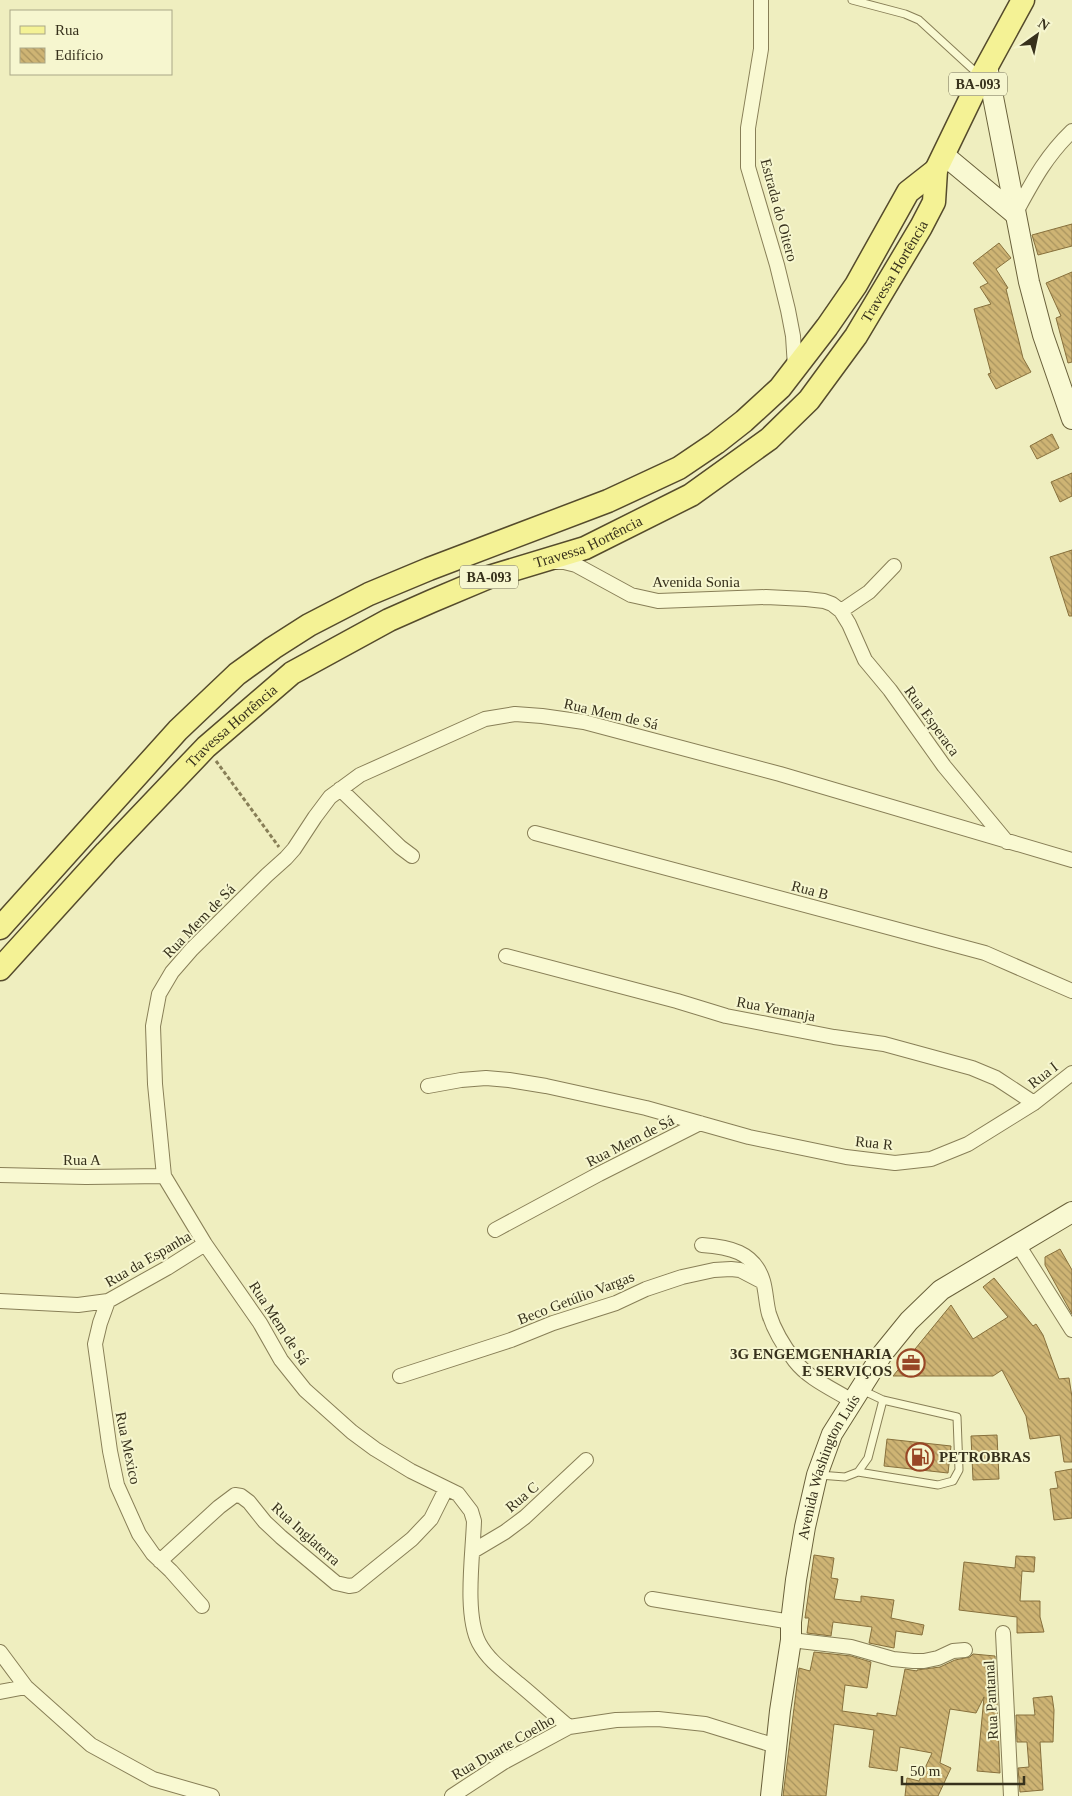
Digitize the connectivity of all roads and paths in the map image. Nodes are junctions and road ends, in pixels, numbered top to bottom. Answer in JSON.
{"nodes":[{"id":1,"x":761,"y":0,"type":"edge"},
{"id":2,"x":852,"y":0,"type":"edge"},
{"id":3,"x":1023,"y":0,"type":"edge"},
{"id":4,"x":984,"y":71,"type":"junction"},
{"id":5,"x":1072,"y":132,"type":"edge"},
{"id":6,"x":940,"y":163,"type":"junction"},
{"id":7,"x":1015,"y":214,"type":"junction"},
{"id":8,"x":795,"y":367,"type":"junction"},
{"id":9,"x":1072,"y":419,"type":"edge"},
{"id":10,"x":894,"y":566,"type":"dead end"},
{"id":11,"x":489,"y":577,"type":"junction"},
{"id":12,"x":841,"y":611,"type":"junction"},
{"id":13,"x":206,"y":747,"type":"junction"},
{"id":14,"x":340,"y":789,"type":"junction"},
{"id":15,"x":535,"y":833,"type":"dead end"},
{"id":16,"x":1007,"y":842,"type":"junction"},
{"id":17,"x":412,"y":856,"type":"dead end"},
{"id":18,"x":286,"y":858,"type":"junction"},
{"id":19,"x":1072,"y":860,"type":"edge"},
{"id":20,"x":0,"y":928,"type":"edge"},
{"id":21,"x":506,"y":956,"type":"dead end"},
{"id":22,"x":0,"y":969,"type":"edge"},
{"id":23,"x":1072,"y":991,"type":"edge"},
{"id":24,"x":1072,"y":1073,"type":"edge"},
{"id":25,"x":428,"y":1086,"type":"dead end"},
{"id":26,"x":1034,"y":1103,"type":"junction"},
{"id":27,"x":700,"y":1123,"type":"junction"},
{"id":28,"x":0,"y":1175,"type":"edge"},
{"id":29,"x":164,"y":1176,"type":"junction"},
{"id":30,"x":1072,"y":1212,"type":"edge"},
{"id":31,"x":495,"y":1230,"type":"dead end"},
{"id":32,"x":1017,"y":1243,"type":"junction"},
{"id":33,"x":206,"y":1244,"type":"junction"},
{"id":34,"x":702,"y":1245,"type":"dead end"},
{"id":35,"x":763,"y":1282,"type":"junction"},
{"id":36,"x":0,"y":1301,"type":"edge"},
{"id":37,"x":108,"y":1301,"type":"junction"},
{"id":38,"x":1072,"y":1330,"type":"edge"},
{"id":39,"x":400,"y":1376,"type":"dead end"},
{"id":40,"x":856,"y":1395,"type":"junction"},
{"id":41,"x":883,"y":1400,"type":"junction"},
{"id":42,"x":586,"y":1460,"type":"dead end"},
{"id":43,"x":858,"y":1472,"type":"junction"},
{"id":44,"x":817,"y":1475,"type":"junction"},
{"id":45,"x":446,"y":1488,"type":"junction"},
{"id":46,"x":473,"y":1551,"type":"junction"},
{"id":47,"x":160,"y":1560,"type":"junction"},
{"id":48,"x":652,"y":1599,"type":"dead end"},
{"id":49,"x":202,"y":1606,"type":"dead end"},
{"id":50,"x":791,"y":1631,"type":"junction"},
{"id":51,"x":1003,"y":1633,"type":"dead end"},
{"id":52,"x":965,"y":1650,"type":"dead end"},
{"id":53,"x":0,"y":1652,"type":"edge"},
{"id":54,"x":26,"y":1687,"type":"junction"},
{"id":55,"x":0,"y":1692,"type":"edge"},
{"id":56,"x":569,"y":1727,"type":"junction"},
{"id":57,"x":776,"y":1746,"type":"junction"},
{"id":58,"x":212,"y":1796,"type":"edge"},
{"id":59,"x":452,"y":1796,"type":"edge"},
{"id":60,"x":771,"y":1796,"type":"edge"},
{"id":61,"x":1012,"y":1796,"type":"edge"}],
"edges":[{"from":1,"to":8,"type":"street","name":"Estrada do Oitero"},
{"from":2,"to":4,"type":"lane"},
{"from":3,"to":4,"type":"main road","name":"Travessa Hortência","number":"BA-093"},
{"from":4,"to":6,"type":"main road","name":"Travessa Hortência","number":"BA-093"},
{"from":4,"to":7,"type":"main road"},
{"from":5,"to":7,"type":"street"},
{"from":6,"to":7,"type":"main road"},
{"from":6,"to":8,"type":"main road","name":"Travessa Hortência","number":"BA-093"},
{"from":6,"to":11,"type":"main road","name":"Travessa Hortência","number":"BA-093"},
{"from":7,"to":9,"type":"main road"},
{"from":8,"to":20,"type":"main road","name":"Travessa Hortência","number":"BA-093"},
{"from":10,"to":12,"type":"street"},
{"from":11,"to":12,"type":"street","name":"Avenida Sonia"},
{"from":11,"to":13,"type":"main road","name":"Travessa Hortência","number":"BA-093"},
{"from":12,"to":16,"type":"street","name":"Rua Esperaca"},
{"from":13,"to":18,"type":"path"},
{"from":13,"to":22,"type":"main road","name":"Travessa Hortência","number":"BA-093"},
{"from":14,"to":16,"type":"street","name":"Rua Mem de Sá"},
{"from":14,"to":17,"type":"street"},
{"from":14,"to":18,"type":"street","name":"Rua Mem de Sá"},
{"from":15,"to":23,"type":"street","name":"Rua B"},
{"from":16,"to":19,"type":"street"},
{"from":18,"to":29,"type":"street","name":"Rua Mem de Sá"},
{"from":21,"to":26,"type":"street","name":"Rua Yemanja"},
{"from":24,"to":26,"type":"street","name":"Rua I"},
{"from":25,"to":27,"type":"street"},
{"from":26,"to":27,"type":"street","name":"Rua R"},
{"from":27,"to":31,"type":"street","name":"Rua Mem de Sá"},
{"from":28,"to":29,"type":"street","name":"Rua A"},
{"from":29,"to":33,"type":"street","name":"Rua Mem de Sá"},
{"from":30,"to":32,"type":"main road","name":"Avenida Washington Luís"},
{"from":32,"to":38,"type":"street"},
{"from":32,"to":40,"type":"main road","name":"Avenida Washington Luís"},
{"from":33,"to":37,"type":"street","name":"Rua da Espanha"},
{"from":33,"to":45,"type":"street","name":"Rua Mem de Sá"},
{"from":34,"to":35,"type":"street"},
{"from":35,"to":39,"type":"street","name":"Beco Getúlio Vargas"},
{"from":35,"to":40,"type":"street"},
{"from":36,"to":37,"type":"street"},
{"from":37,"to":47,"type":"street","name":"Rua Mexico"},
{"from":40,"to":41,"type":"lane"},
{"from":40,"to":44,"type":"main road","name":"Avenida Washington Luís"},
{"from":41,"to":43,"type":"lane"},
{"from":41,"to":43,"type":"lane"},
{"from":42,"to":46,"type":"street","name":"Rua C"},
{"from":43,"to":44,"type":"lane"},
{"from":44,"to":50,"type":"main road","name":"Avenida Washington Luís"},
{"from":45,"to":46,"type":"street","name":"Rua Mem de Sá"},
{"from":45,"to":47,"type":"street","name":"Rua Inglaterra"},
{"from":46,"to":56,"type":"street","name":"Rua Mem de Sá"},
{"from":47,"to":49,"type":"street","name":"Rua Mexico"},
{"from":48,"to":50,"type":"street"},
{"from":50,"to":52,"type":"street"},
{"from":50,"to":57,"type":"main road","name":"Avenida Washington Luís"},
{"from":51,"to":61,"type":"street","name":"Rua Pantanal"},
{"from":53,"to":54,"type":"street"},
{"from":54,"to":55,"type":"street"},
{"from":54,"to":58,"type":"street"},
{"from":56,"to":57,"type":"street","name":"Rua Duarte Coelho"},
{"from":56,"to":59,"type":"street","name":"Rua Duarte Coelho"},
{"from":57,"to":60,"type":"main road","name":"Avenida Washington Luís"}]}
